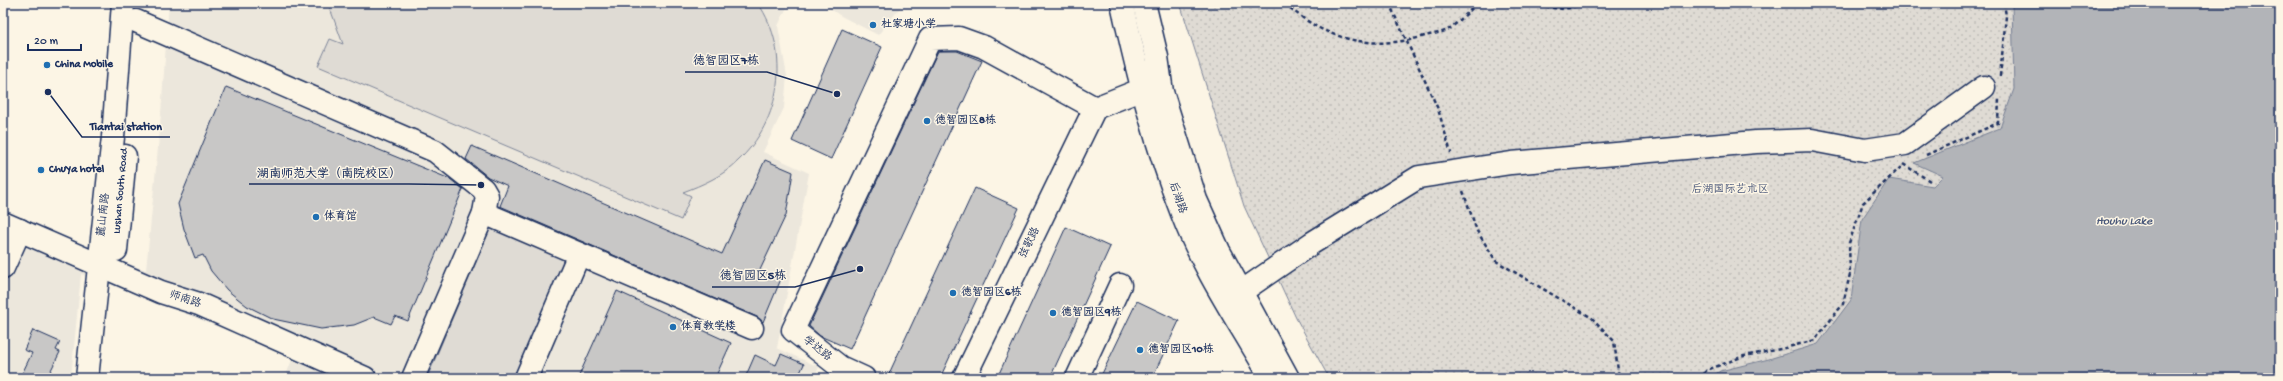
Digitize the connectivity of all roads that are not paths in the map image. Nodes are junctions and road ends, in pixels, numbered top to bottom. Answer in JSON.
{"nodes":[{"id":1,"x":123,"y":3,"type":"edge"},
{"id":2,"x":1122,"y":3,"type":"edge"},
{"id":3,"x":1144,"y":3,"type":"edge"},
{"id":4,"x":136,"y":12,"type":"edge"},
{"id":5,"x":1995,"y":86,"type":"road end"},
{"id":6,"x":1143,"y":89,"type":"junction"},
{"id":7,"x":1095,"y":108,"type":"junction"},
{"id":8,"x":484,"y":213,"type":"junction"},
{"id":9,"x":12,"y":227,"type":"edge"},
{"id":10,"x":579,"y":254,"type":"junction"},
{"id":11,"x":106,"y":267,"type":"junction"},
{"id":12,"x":3,"y":268,"type":"edge"},
{"id":13,"x":1120,"y":285,"type":"dead end"},
{"id":14,"x":1241,"y":292,"type":"junction"},
{"id":15,"x":752,"y":328,"type":"dead end"},
{"id":16,"x":837,"y":372,"type":"edge"},
{"id":17,"x":87,"y":378,"type":"edge"},
{"id":18,"x":101,"y":378,"type":"edge"},
{"id":19,"x":365,"y":378,"type":"edge"},
{"id":20,"x":413,"y":378,"type":"edge"},
{"id":21,"x":526,"y":378,"type":"edge"},
{"id":22,"x":864,"y":378,"type":"edge"},
{"id":23,"x":964,"y":378,"type":"edge"},
{"id":24,"x":1077,"y":378,"type":"edge"},
{"id":25,"x":1271,"y":378,"type":"edge"},
{"id":26,"x":1288,"y":378,"type":"edge"}],
"edges":[{"from":1,"to":11,"type":"street","name":"麓山南路"},
{"from":2,"to":6,"type":"street","name":"后湖路"},
{"from":3,"to":14,"type":"street","name":"后湖路"},
{"from":4,"to":8,"type":"street"},
{"from":4,"to":11,"type":"street","name":"Lushan South Road"},
{"from":5,"to":14,"type":"street"},
{"from":6,"to":7,"type":"street"},
{"from":6,"to":25,"type":"street","name":"后湖路"},
{"from":7,"to":16,"type":"street","name":"学达路"},
{"from":7,"to":23,"type":"street","name":"弦歌路"},
{"from":8,"to":10,"type":"street"},
{"from":8,"to":20,"type":"street"},
{"from":9,"to":11,"type":"street","name":"师南路"},
{"from":9,"to":12,"type":"street"},
{"from":10,"to":15,"type":"street"},
{"from":10,"to":21,"type":"street"},
{"from":11,"to":17,"type":"street","name":"麓山南路"},
{"from":11,"to":18,"type":"street","name":"Lushan South Road"},
{"from":11,"to":19,"type":"street","name":"师南路"},
{"from":13,"to":24,"type":"street"},
{"from":14,"to":26,"type":"street","name":"后湖路"},
{"from":16,"to":22,"type":"street","name":"学达路"}]}
